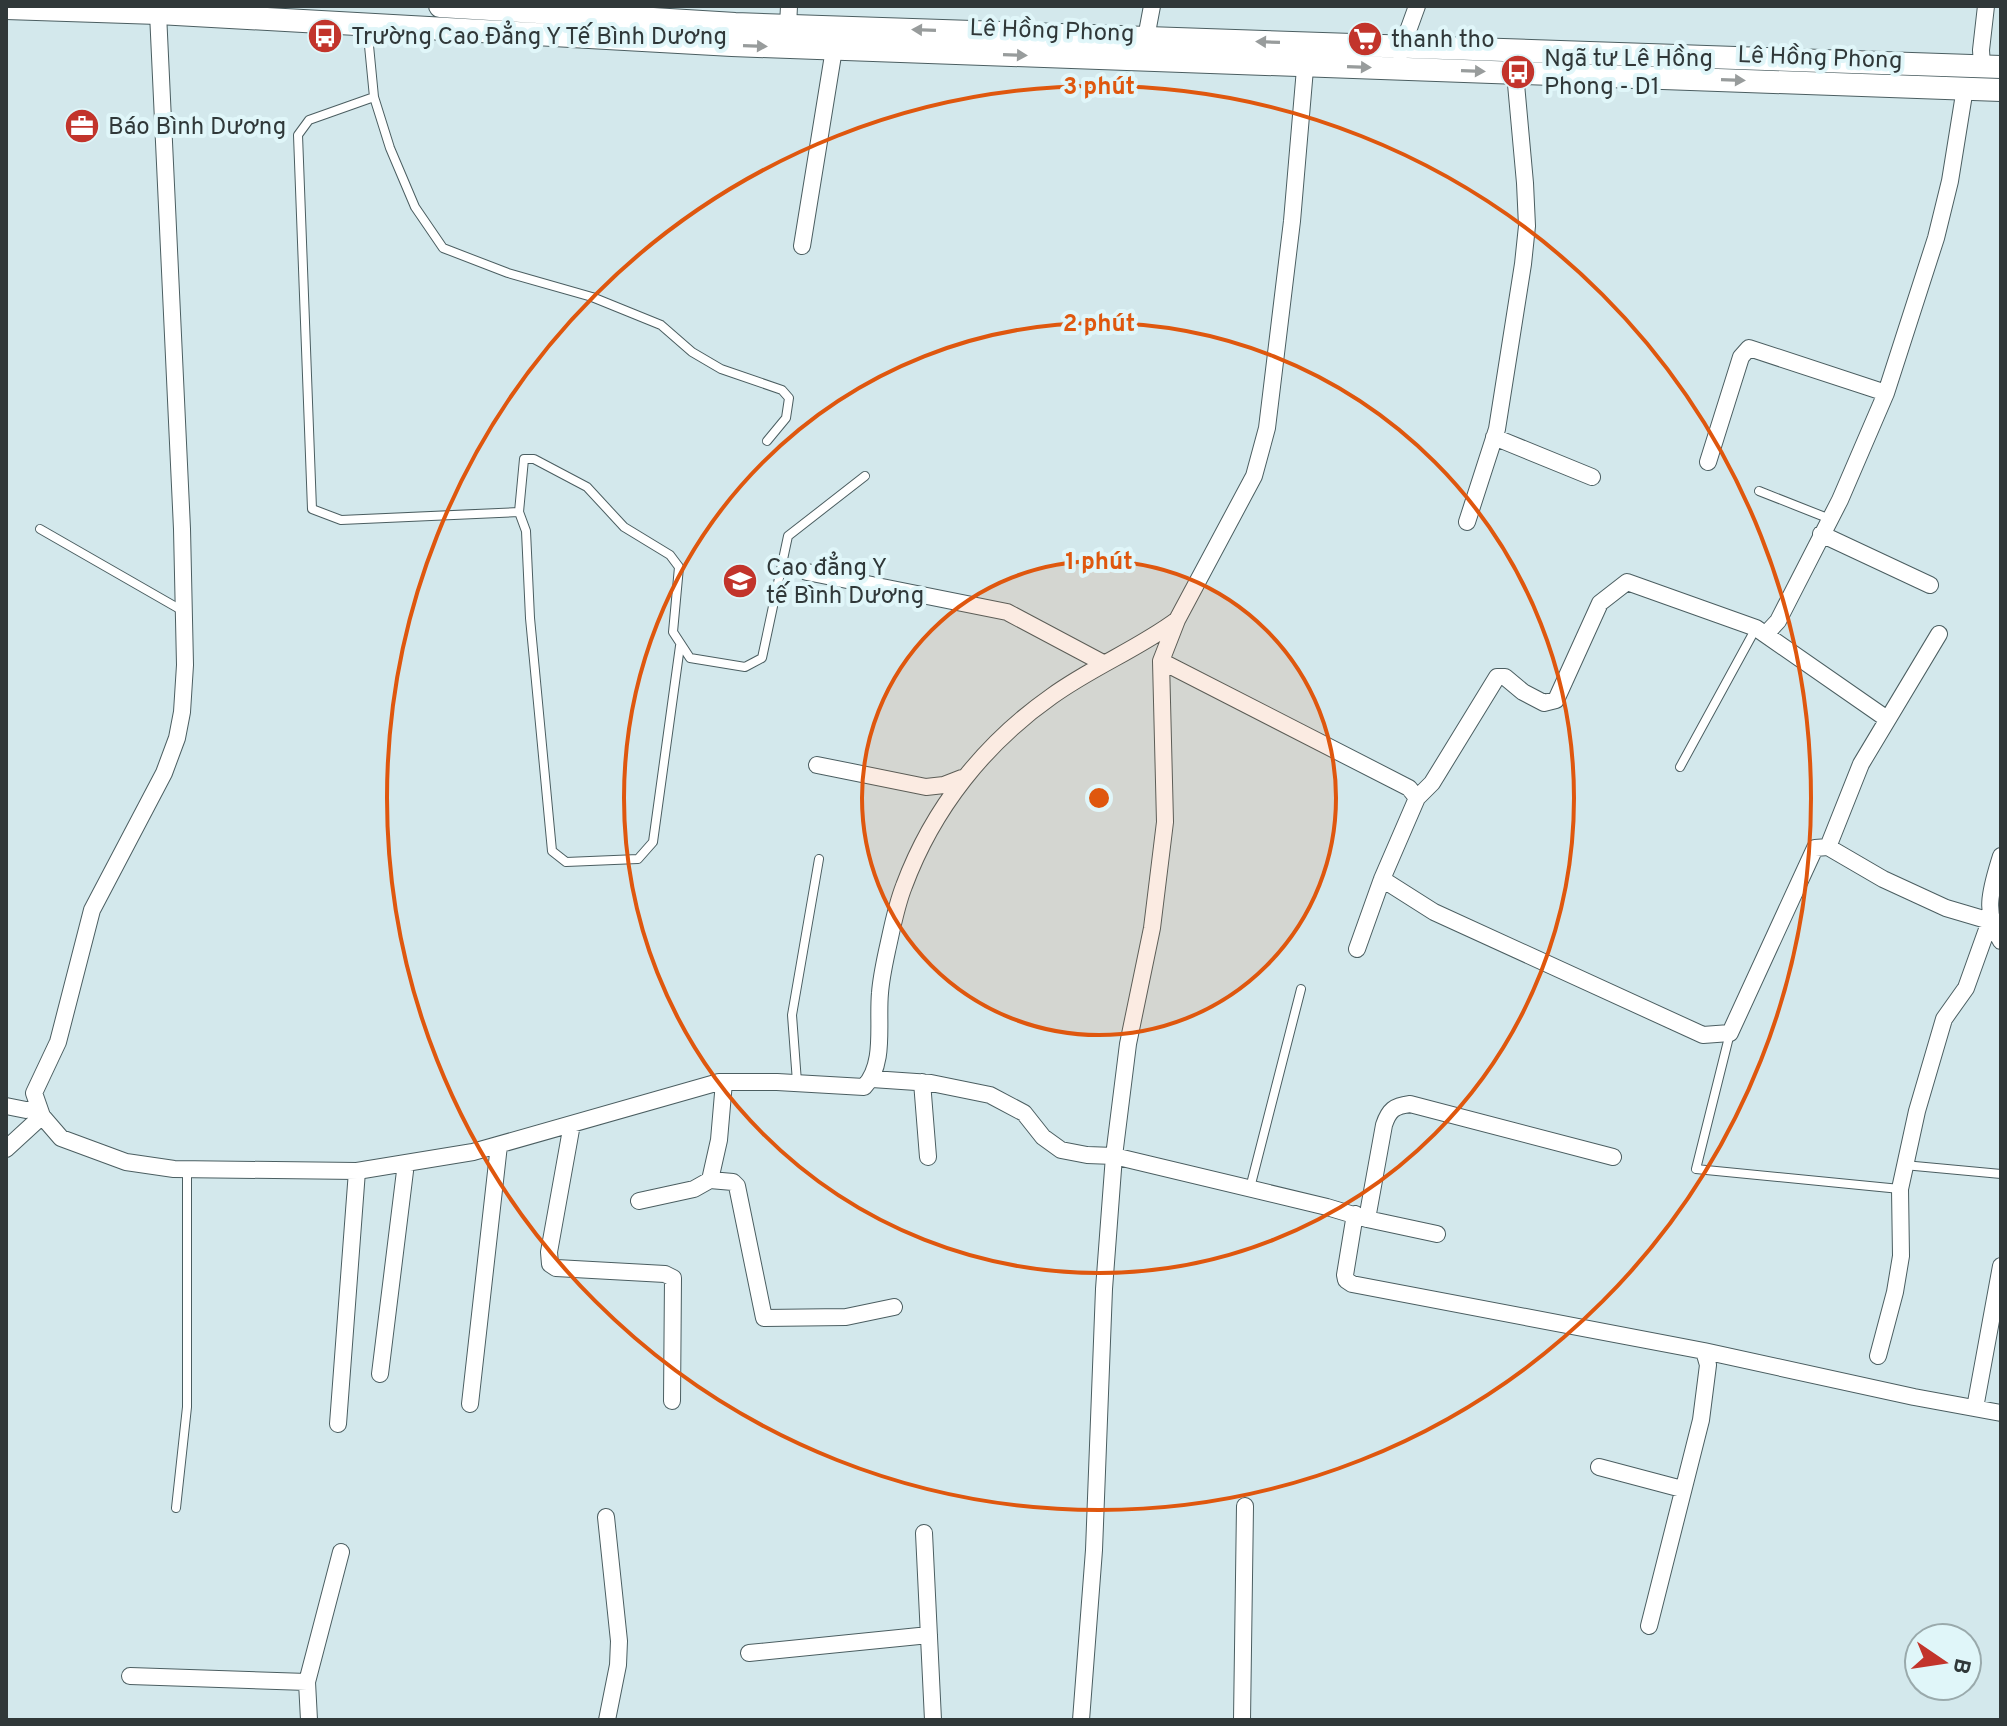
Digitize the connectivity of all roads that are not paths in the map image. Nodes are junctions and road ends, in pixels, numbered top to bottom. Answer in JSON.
{"nodes":[{"id":1,"x":440,"y":6,"type":"edge"},
{"id":2,"x":1152,"y":6,"type":"edge"},
{"id":3,"x":1417,"y":6,"type":"edge"},
{"id":4,"x":1986,"y":6,"type":"edge"},
{"id":5,"x":6,"y":8,"type":"edge"},
{"id":6,"x":158,"y":13,"type":"junction"},
{"id":7,"x":367,"y":25,"type":"junction"},
{"id":8,"x":788,"y":26,"type":"edge"},
{"id":9,"x":1146,"y":38,"type":"junction"},
{"id":10,"x":1401,"y":46,"type":"junction"},
{"id":11,"x":834,"y":49,"type":"junction"},
{"id":12,"x":1306,"y":54,"type":"junction"},
{"id":13,"x":1992,"y":66,"type":"edge"},
{"id":14,"x":1395,"y":69,"type":"junction"},
{"id":15,"x":1515,"y":73,"type":"junction"},
{"id":16,"x":1965,"y":88,"type":"junction"},
{"id":17,"x":2001,"y":90,"type":"edge"},
{"id":18,"x":374,"y":97,"type":"junction"},
{"id":19,"x":802,"y":246,"type":"dead end"},
{"id":20,"x":1886,"y":393,"type":"junction"},
{"id":21,"x":1494,"y":437,"type":"junction"},
{"id":22,"x":767,"y":441,"type":"dead end"},
{"id":23,"x":1708,"y":462,"type":"dead end"},
{"id":24,"x":865,"y":476,"type":"dead end"},
{"id":25,"x":1592,"y":477,"type":"dead end"},
{"id":26,"x":1759,"y":491,"type":"dead end"},
{"id":27,"x":519,"y":512,"type":"junction"},
{"id":28,"x":1467,"y":522,"type":"dead end"},
{"id":29,"x":1826,"y":527,"type":"junction"},
{"id":30,"x":40,"y":529,"type":"dead end"},
{"id":31,"x":807,"y":572,"type":"dead end"},
{"id":32,"x":1930,"y":585,"type":"dead end"},
{"id":33,"x":184,"y":612,"type":"junction"},
{"id":34,"x":1177,"y":620,"type":"junction"},
{"id":35,"x":1761,"y":631,"type":"junction"},
{"id":36,"x":1939,"y":634,"type":"dead end"},
{"id":37,"x":680,"y":646,"type":"junction"},
{"id":38,"x":1161,"y":661,"type":"junction"},
{"id":39,"x":1103,"y":663,"type":"junction"},
{"id":40,"x":1887,"y":719,"type":"junction"},
{"id":41,"x":817,"y":765,"type":"dead end"},
{"id":42,"x":1680,"y":767,"type":"dead end"},
{"id":43,"x":963,"y":778,"type":"junction"},
{"id":44,"x":1417,"y":798,"type":"junction"},
{"id":45,"x":1828,"y":847,"type":"junction"},
{"id":46,"x":2001,"y":856,"type":"edge"},
{"id":47,"x":819,"y":859,"type":"dead end"},
{"id":48,"x":1382,"y":879,"type":"junction"},
{"id":49,"x":1990,"y":921,"type":"junction"},
{"id":50,"x":2001,"y":941,"type":"edge"},
{"id":51,"x":1357,"y":949,"type":"dead end"},
{"id":52,"x":1301,"y":989,"type":"dead end"},
{"id":53,"x":1730,"y":1033,"type":"junction"},
{"id":54,"x":872,"y":1079,"type":"junction"},
{"id":55,"x":724,"y":1082,"type":"junction"},
{"id":56,"x":922,"y":1082,"type":"junction"},
{"id":57,"x":797,"y":1083,"type":"junction"},
{"id":58,"x":6,"y":1106,"type":"edge"},
{"id":59,"x":39,"y":1112,"type":"junction"},
{"id":60,"x":572,"y":1124,"type":"junction"},
{"id":61,"x":499,"y":1145,"type":"junction"},
{"id":62,"x":6,"y":1149,"type":"edge"},
{"id":63,"x":1114,"y":1156,"type":"junction"},
{"id":64,"x":928,"y":1157,"type":"dead end"},
{"id":65,"x":1613,"y":1157,"type":"dead end"},
{"id":66,"x":406,"y":1163,"type":"junction"},
{"id":67,"x":1904,"y":1165,"type":"junction"},
{"id":68,"x":187,"y":1169,"type":"junction"},
{"id":69,"x":357,"y":1171,"type":"junction"},
{"id":70,"x":2001,"y":1174,"type":"edge"},
{"id":71,"x":710,"y":1180,"type":"junction"},
{"id":72,"x":1250,"y":1188,"type":"junction"},
{"id":73,"x":1900,"y":1189,"type":"junction"},
{"id":74,"x":639,"y":1201,"type":"dead end"},
{"id":75,"x":1361,"y":1216,"type":"junction"},
{"id":76,"x":1437,"y":1234,"type":"dead end"},
{"id":77,"x":2001,"y":1266,"type":"edge"},
{"id":78,"x":894,"y":1307,"type":"dead end"},
{"id":79,"x":1704,"y":1351,"type":"junction"},
{"id":80,"x":1878,"y":1356,"type":"dead end"},
{"id":81,"x":380,"y":1374,"type":"dead end"},
{"id":82,"x":672,"y":1401,"type":"dead end"},
{"id":83,"x":470,"y":1404,"type":"dead end"},
{"id":84,"x":1975,"y":1408,"type":"junction"},
{"id":85,"x":2001,"y":1413,"type":"edge"},
{"id":86,"x":338,"y":1424,"type":"dead end"},
{"id":87,"x":1599,"y":1467,"type":"dead end"},
{"id":88,"x":1682,"y":1489,"type":"junction"},
{"id":89,"x":1245,"y":1506,"type":"dead end"},
{"id":90,"x":176,"y":1508,"type":"dead end"},
{"id":91,"x":606,"y":1517,"type":"dead end"},
{"id":92,"x":924,"y":1533,"type":"dead end"},
{"id":93,"x":341,"y":1552,"type":"dead end"},
{"id":94,"x":1649,"y":1626,"type":"dead end"},
{"id":95,"x":929,"y":1635,"type":"junction"},
{"id":96,"x":749,"y":1653,"type":"dead end"},
{"id":97,"x":130,"y":1676,"type":"dead end"},
{"id":98,"x":307,"y":1682,"type":"junction"},
{"id":99,"x":309,"y":1720,"type":"edge"},
{"id":100,"x":607,"y":1720,"type":"edge"},
{"id":101,"x":933,"y":1720,"type":"edge"},
{"id":102,"x":1081,"y":1720,"type":"edge"},
{"id":103,"x":1242,"y":1720,"type":"edge"}],
"edges":[{"from":1,"to":8,"type":"street","name":"Lê Hồng Phong"},
{"from":2,"to":9,"type":"street"},
{"from":3,"to":10,"type":"street"},
{"from":4,"to":13,"type":"street"},
{"from":5,"to":6,"type":"street","name":"Lê Hồng Phong"},
{"from":6,"to":7,"type":"street","name":"Lê Hồng Phong"},
{"from":6,"to":33,"type":"street"},
{"from":7,"to":8,"type":"street","name":"Lê Hồng Phong","one_way":true},
{"from":7,"to":18,"type":"lane"},
{"from":9,"to":8,"type":"street","name":"Lê Hồng Phong","one_way":true},
{"from":8,"to":11,"type":"street","name":"Lê Hồng Phong"},
{"from":12,"to":9,"type":"street","name":"Lê Hồng Phong","one_way":true},
{"from":10,"to":12,"type":"street","name":"Lê Hồng Phong"},
{"from":10,"to":13,"type":"street","name":"Lê Hồng Phong"},
{"from":10,"to":14,"type":"street"},
{"from":11,"to":12,"type":"street","name":"Lê Hồng Phong","one_way":true},
{"from":11,"to":19,"type":"street"},
{"from":12,"to":14,"type":"street","name":"Lê Hồng Phong","one_way":true},
{"from":12,"to":34,"type":"street"},
{"from":14,"to":15,"type":"street","name":"Lê Hồng Phong","one_way":true},
{"from":15,"to":16,"type":"street","name":"Lê Hồng Phong","one_way":true},
{"from":15,"to":21,"type":"street"},
{"from":16,"to":17,"type":"street","name":"Lê Hồng Phong"},
{"from":16,"to":20,"type":"street"},
{"from":18,"to":22,"type":"lane"},
{"from":18,"to":27,"type":"lane"},
{"from":20,"to":23,"type":"street"},
{"from":20,"to":29,"type":"street"},
{"from":21,"to":25,"type":"street"},
{"from":21,"to":28,"type":"street"},
{"from":24,"to":37,"type":"lane"},
{"from":26,"to":29,"type":"lane"},
{"from":27,"to":37,"type":"lane"},
{"from":27,"to":37,"type":"lane"},
{"from":29,"to":32,"type":"street"},
{"from":29,"to":35,"type":"street"},
{"from":30,"to":33,"type":"lane"},
{"from":31,"to":39,"type":"street"},
{"from":33,"to":59,"type":"street"},
{"from":34,"to":38,"type":"street"},
{"from":34,"to":39,"type":"street"},
{"from":35,"to":40,"type":"street"},
{"from":35,"to":42,"type":"lane"},
{"from":35,"to":44,"type":"street"},
{"from":36,"to":40,"type":"street"},
{"from":38,"to":44,"type":"street"},
{"from":38,"to":63,"type":"street"},
{"from":39,"to":43,"type":"street"},
{"from":40,"to":45,"type":"street"},
{"from":41,"to":43,"type":"street"},
{"from":43,"to":54,"type":"street"},
{"from":44,"to":48,"type":"street"},
{"from":45,"to":49,"type":"street"},
{"from":45,"to":53,"type":"street"},
{"from":46,"to":49,"type":"street"},
{"from":47,"to":57,"type":"lane"},
{"from":48,"to":51,"type":"street"},
{"from":48,"to":53,"type":"street"},
{"from":49,"to":50,"type":"street"},
{"from":49,"to":67,"type":"street"},
{"from":52,"to":72,"type":"lane"},
{"from":53,"to":73,"type":"lane"},
{"from":54,"to":56,"type":"street"},
{"from":54,"to":57,"type":"street"},
{"from":55,"to":57,"type":"street"},
{"from":55,"to":60,"type":"street"},
{"from":55,"to":71,"type":"street"},
{"from":56,"to":63,"type":"street"},
{"from":56,"to":64,"type":"street"},
{"from":58,"to":59,"type":"street"},
{"from":59,"to":62,"type":"street"},
{"from":59,"to":68,"type":"street"},
{"from":60,"to":61,"type":"street"},
{"from":60,"to":82,"type":"street"},
{"from":61,"to":66,"type":"street"},
{"from":61,"to":83,"type":"street"},
{"from":63,"to":72,"type":"street"},
{"from":63,"to":102,"type":"street"},
{"from":65,"to":75,"type":"street"},
{"from":66,"to":69,"type":"street"},
{"from":66,"to":81,"type":"street"},
{"from":67,"to":70,"type":"lane"},
{"from":67,"to":73,"type":"street"},
{"from":68,"to":69,"type":"street"},
{"from":68,"to":90,"type":"lane"},
{"from":69,"to":86,"type":"street"},
{"from":71,"to":74,"type":"street"},
{"from":71,"to":78,"type":"street"},
{"from":72,"to":75,"type":"street"},
{"from":73,"to":80,"type":"street"},
{"from":75,"to":76,"type":"street"},
{"from":75,"to":79,"type":"street"},
{"from":77,"to":84,"type":"street"},
{"from":79,"to":84,"type":"street"},
{"from":79,"to":88,"type":"street"},
{"from":84,"to":85,"type":"street"},
{"from":87,"to":88,"type":"street"},
{"from":88,"to":94,"type":"street"},
{"from":89,"to":103,"type":"street"},
{"from":91,"to":100,"type":"street"},
{"from":92,"to":95,"type":"street"},
{"from":93,"to":98,"type":"street"},
{"from":95,"to":96,"type":"street"},
{"from":95,"to":101,"type":"street"},
{"from":97,"to":98,"type":"street"},
{"from":98,"to":99,"type":"street"}]}
